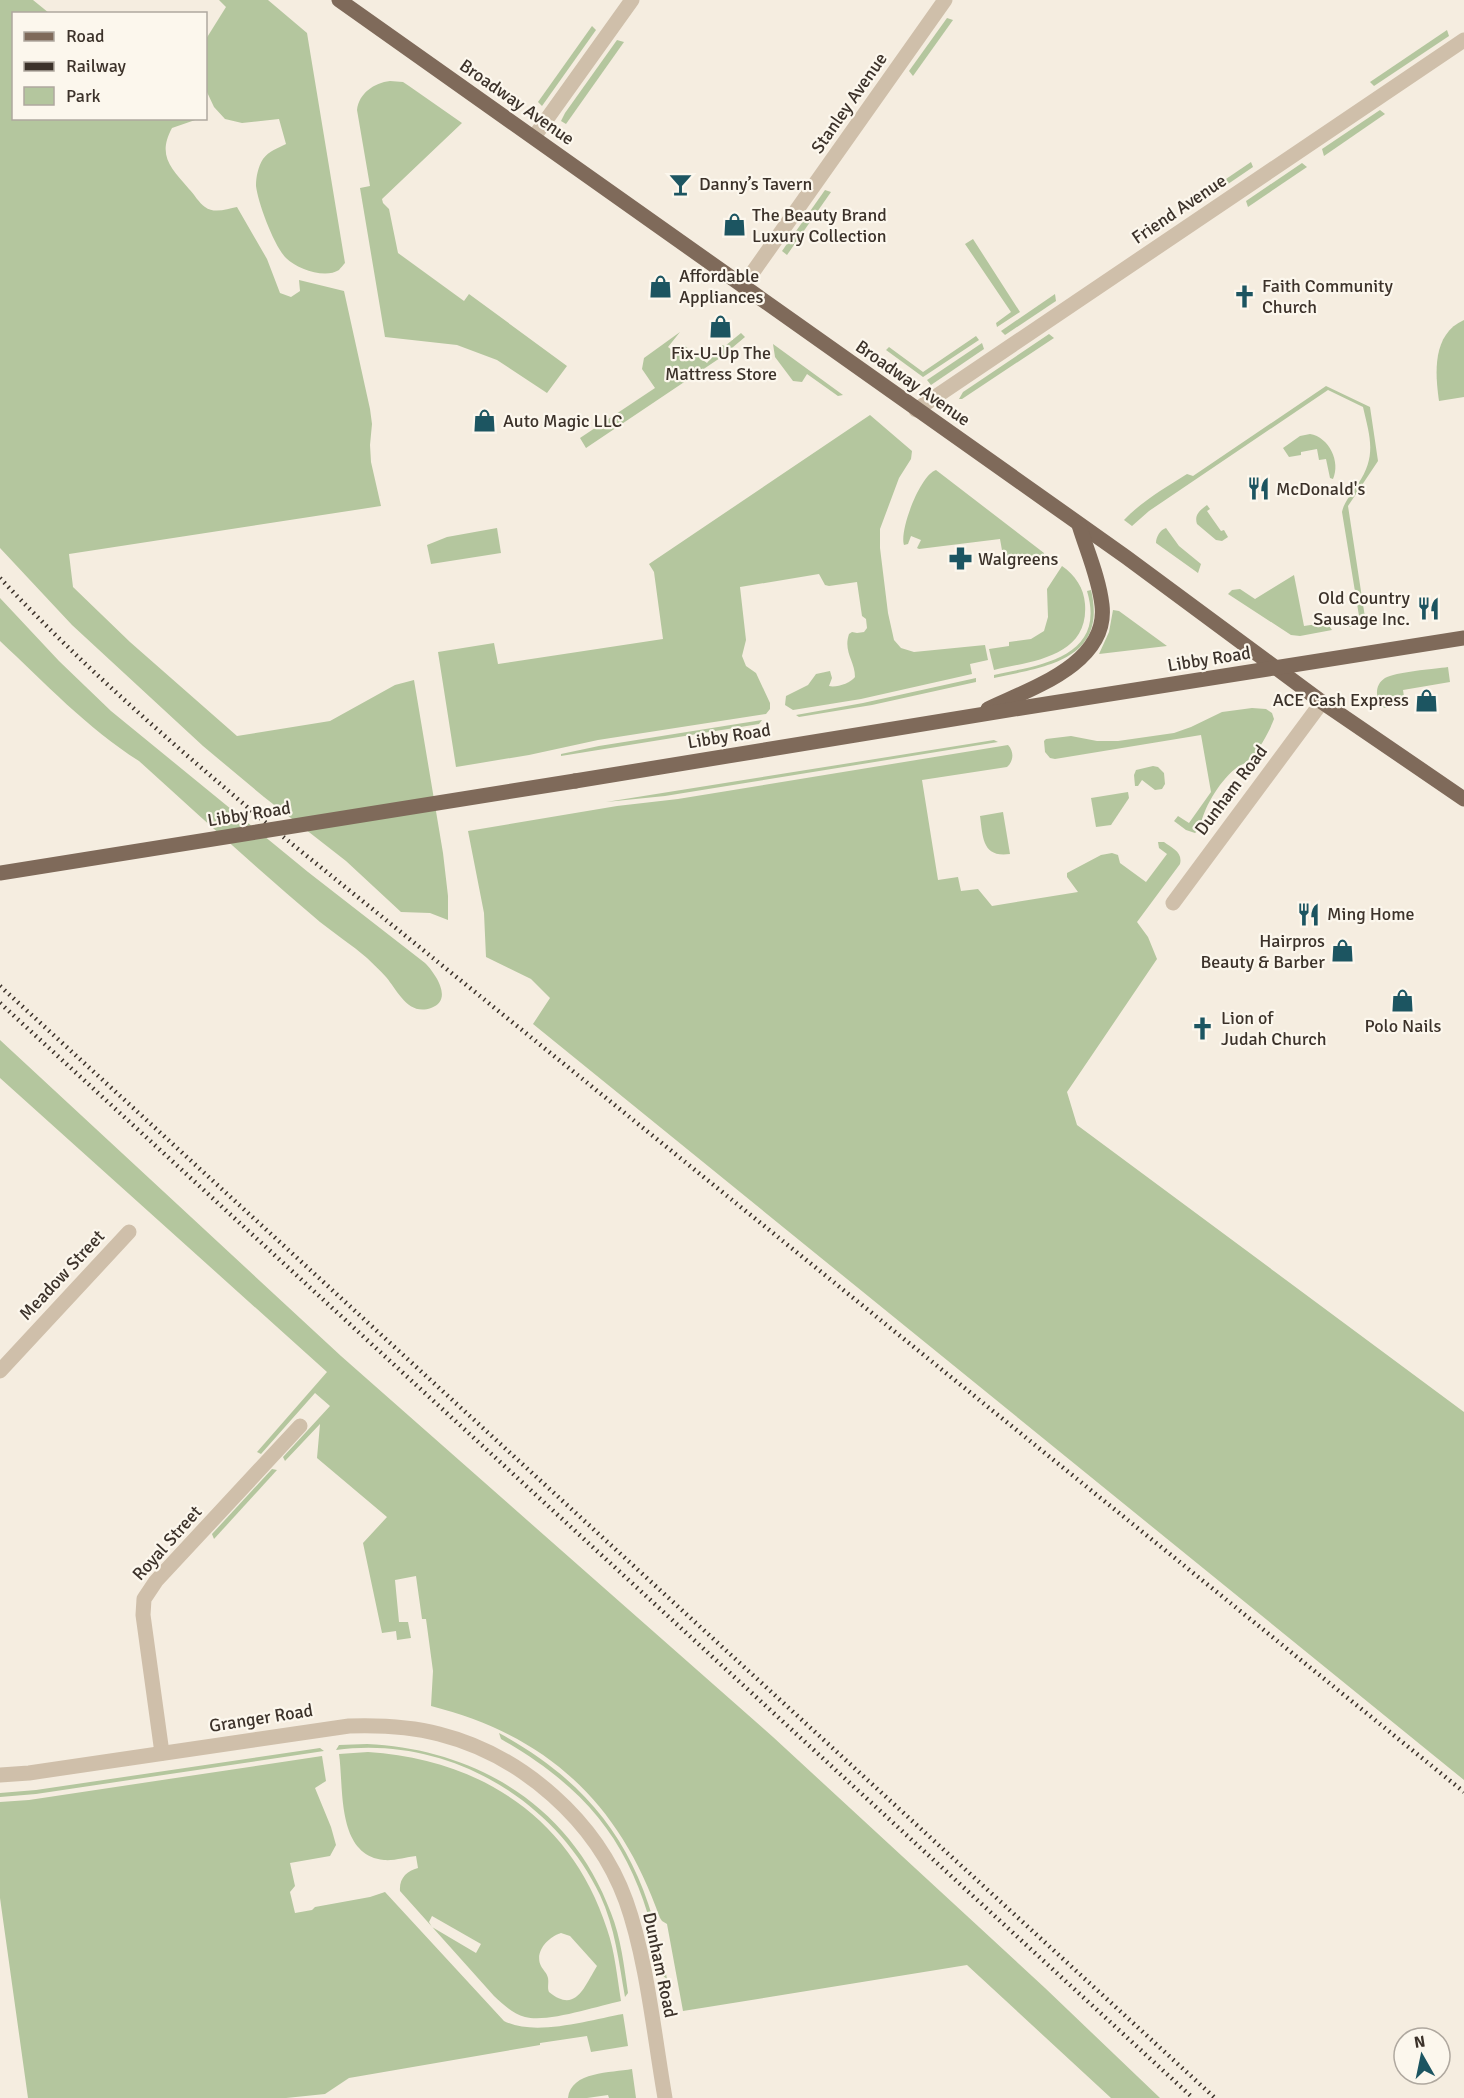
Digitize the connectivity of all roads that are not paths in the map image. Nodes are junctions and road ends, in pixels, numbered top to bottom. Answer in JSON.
{"nodes":[{"id":1,"x":632,"y":0,"type":"edge"},
{"id":2,"x":945,"y":0,"type":"edge"},
{"id":3,"x":346,"y":2,"type":"edge"},
{"id":4,"x":1464,"y":40,"type":"edge"},
{"id":5,"x":534,"y":137,"type":"junction"},
{"id":6,"x":742,"y":286,"type":"junction"},
{"id":7,"x":916,"y":410,"type":"junction"},
{"id":8,"x":1079,"y":525,"type":"junction"},
{"id":9,"x":1464,"y":638,"type":"edge"},
{"id":10,"x":1276,"y":668,"type":"junction"},
{"id":11,"x":1322,"y":702,"type":"junction"},
{"id":12,"x":972,"y":717,"type":"junction"},
{"id":13,"x":1464,"y":799,"type":"edge"},
{"id":14,"x":0,"y":873,"type":"edge"},
{"id":15,"x":1173,"y":903,"type":"dead end"},
{"id":16,"x":129,"y":1232,"type":"dead end"},
{"id":17,"x":0,"y":1371,"type":"edge"},
{"id":18,"x":300,"y":1426,"type":"dead end"},
{"id":19,"x":162,"y":1753,"type":"junction"},
{"id":20,"x":521,"y":1771,"type":"joint"},
{"id":21,"x":0,"y":1775,"type":"edge"},
{"id":22,"x":664,"y":2098,"type":"edge"}],
"edges":[{"from":1,"to":5,"type":"street"},
{"from":2,"to":6,"type":"street","name":"Stanley Avenue"},
{"from":3,"to":5,"type":"main road","name":"Broadway Avenue"},
{"from":4,"to":7,"type":"street","name":"Friend Avenue"},
{"from":5,"to":6,"type":"main road","name":"Broadway Avenue"},
{"from":6,"to":7,"type":"main road","name":"Broadway Avenue"},
{"from":7,"to":8,"type":"main road","name":"Broadway Avenue"},
{"from":8,"to":10,"type":"main road","name":"Broadway Avenue"},
{"from":8,"to":12,"type":"main road"},
{"from":9,"to":10,"type":"main road","name":"Libby Road"},
{"from":10,"to":11,"type":"main road","name":"Broadway Avenue"},
{"from":10,"to":12,"type":"main road","name":"Libby Road"},
{"from":11,"to":13,"type":"main road","name":"Broadway Avenue"},
{"from":11,"to":15,"type":"street","name":"Dunham Road"},
{"from":12,"to":14,"type":"main road","name":"Libby Road","bridge":true},
{"from":16,"to":17,"type":"street","name":"Meadow Street"},
{"from":18,"to":19,"type":"street","name":"Royal Street"},
{"from":19,"to":20,"type":"street","name":"Granger Road"},
{"from":19,"to":21,"type":"street","name":"Granger Road"},
{"from":20,"to":22,"type":"street","name":"Dunham Road"}]}
